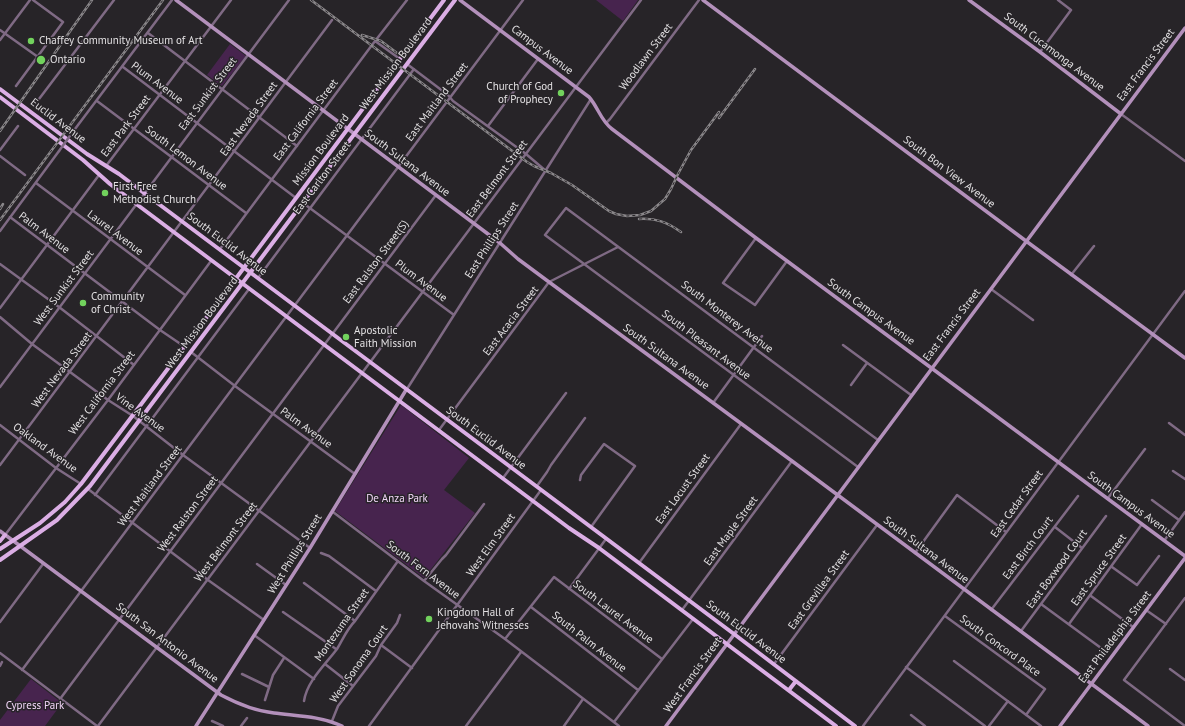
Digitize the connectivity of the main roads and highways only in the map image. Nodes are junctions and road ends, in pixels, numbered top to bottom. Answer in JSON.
{"nodes":[{"id":1,"x":444,"y":0,"type":"edge"},
{"id":2,"x":455,"y":0,"type":"edge"},
{"id":3,"x":0,"y":89,"type":"edge"},
{"id":4,"x":0,"y":97,"type":"edge"},
{"id":5,"x":106,"y":166,"type":"joint"},
{"id":6,"x":100,"y":175,"type":"joint"},
{"id":7,"x":244,"y":268,"type":"junction"},
{"id":8,"x":240,"y":273,"type":"joint"},
{"id":9,"x":250,"y":273,"type":"junction"},
{"id":10,"x":236,"y":278,"type":"junction"},
{"id":11,"x":243,"y":283,"type":"junction"},
{"id":12,"x":5,"y":535,"type":"road end"},
{"id":13,"x":0,"y":541,"type":"edge"},
{"id":14,"x":0,"y":549,"type":"edge"},
{"id":15,"x":0,"y":560,"type":"edge"},
{"id":16,"x":796,"y":681,"type":"junction"},
{"id":17,"x":789,"y":690,"type":"junction"},
{"id":18,"x":836,"y":726,"type":"edge"},
{"id":19,"x":855,"y":726,"type":"edge"}],
"edges":[{"from":1,"to":7,"type":"main road","name":"Mission Boulevard"},
{"from":2,"to":9,"type":"main road","name":"West Mission Boulevard"},
{"from":3,"to":5,"type":"main road","name":"Euclid Avenue"},
{"from":4,"to":6,"type":"main road","name":"Euclid Avenue"},
{"from":5,"to":7,"type":"main road","name":"South Euclid Avenue"},
{"from":6,"to":10,"type":"main road","name":"South Euclid Avenue"},
{"from":7,"to":8,"type":"main road","name":"Mission Boulevard"},
{"from":7,"to":9,"type":"main road","name":"South Euclid Avenue"},
{"from":8,"to":10,"type":"main road","name":"West Mission Boulevard"},
{"from":9,"to":11,"type":"main road","name":"West Mission Boulevard"},
{"from":9,"to":16,"type":"main road","name":"South Euclid Avenue"},
{"from":10,"to":11,"type":"main road","name":"South Euclid Avenue"},
{"from":10,"to":14,"type":"main road","name":"West Mission Boulevard"},
{"from":11,"to":15,"type":"main road","name":"West Mission Boulevard"},
{"from":11,"to":17,"type":"main road","name":"South Euclid Avenue"},
{"from":12,"to":13,"type":"main road"},
{"from":16,"to":17,"type":"main road"},
{"from":16,"to":19,"type":"main road","name":"South Euclid Avenue"},
{"from":17,"to":18,"type":"main road","name":"South Euclid Avenue"}]}
